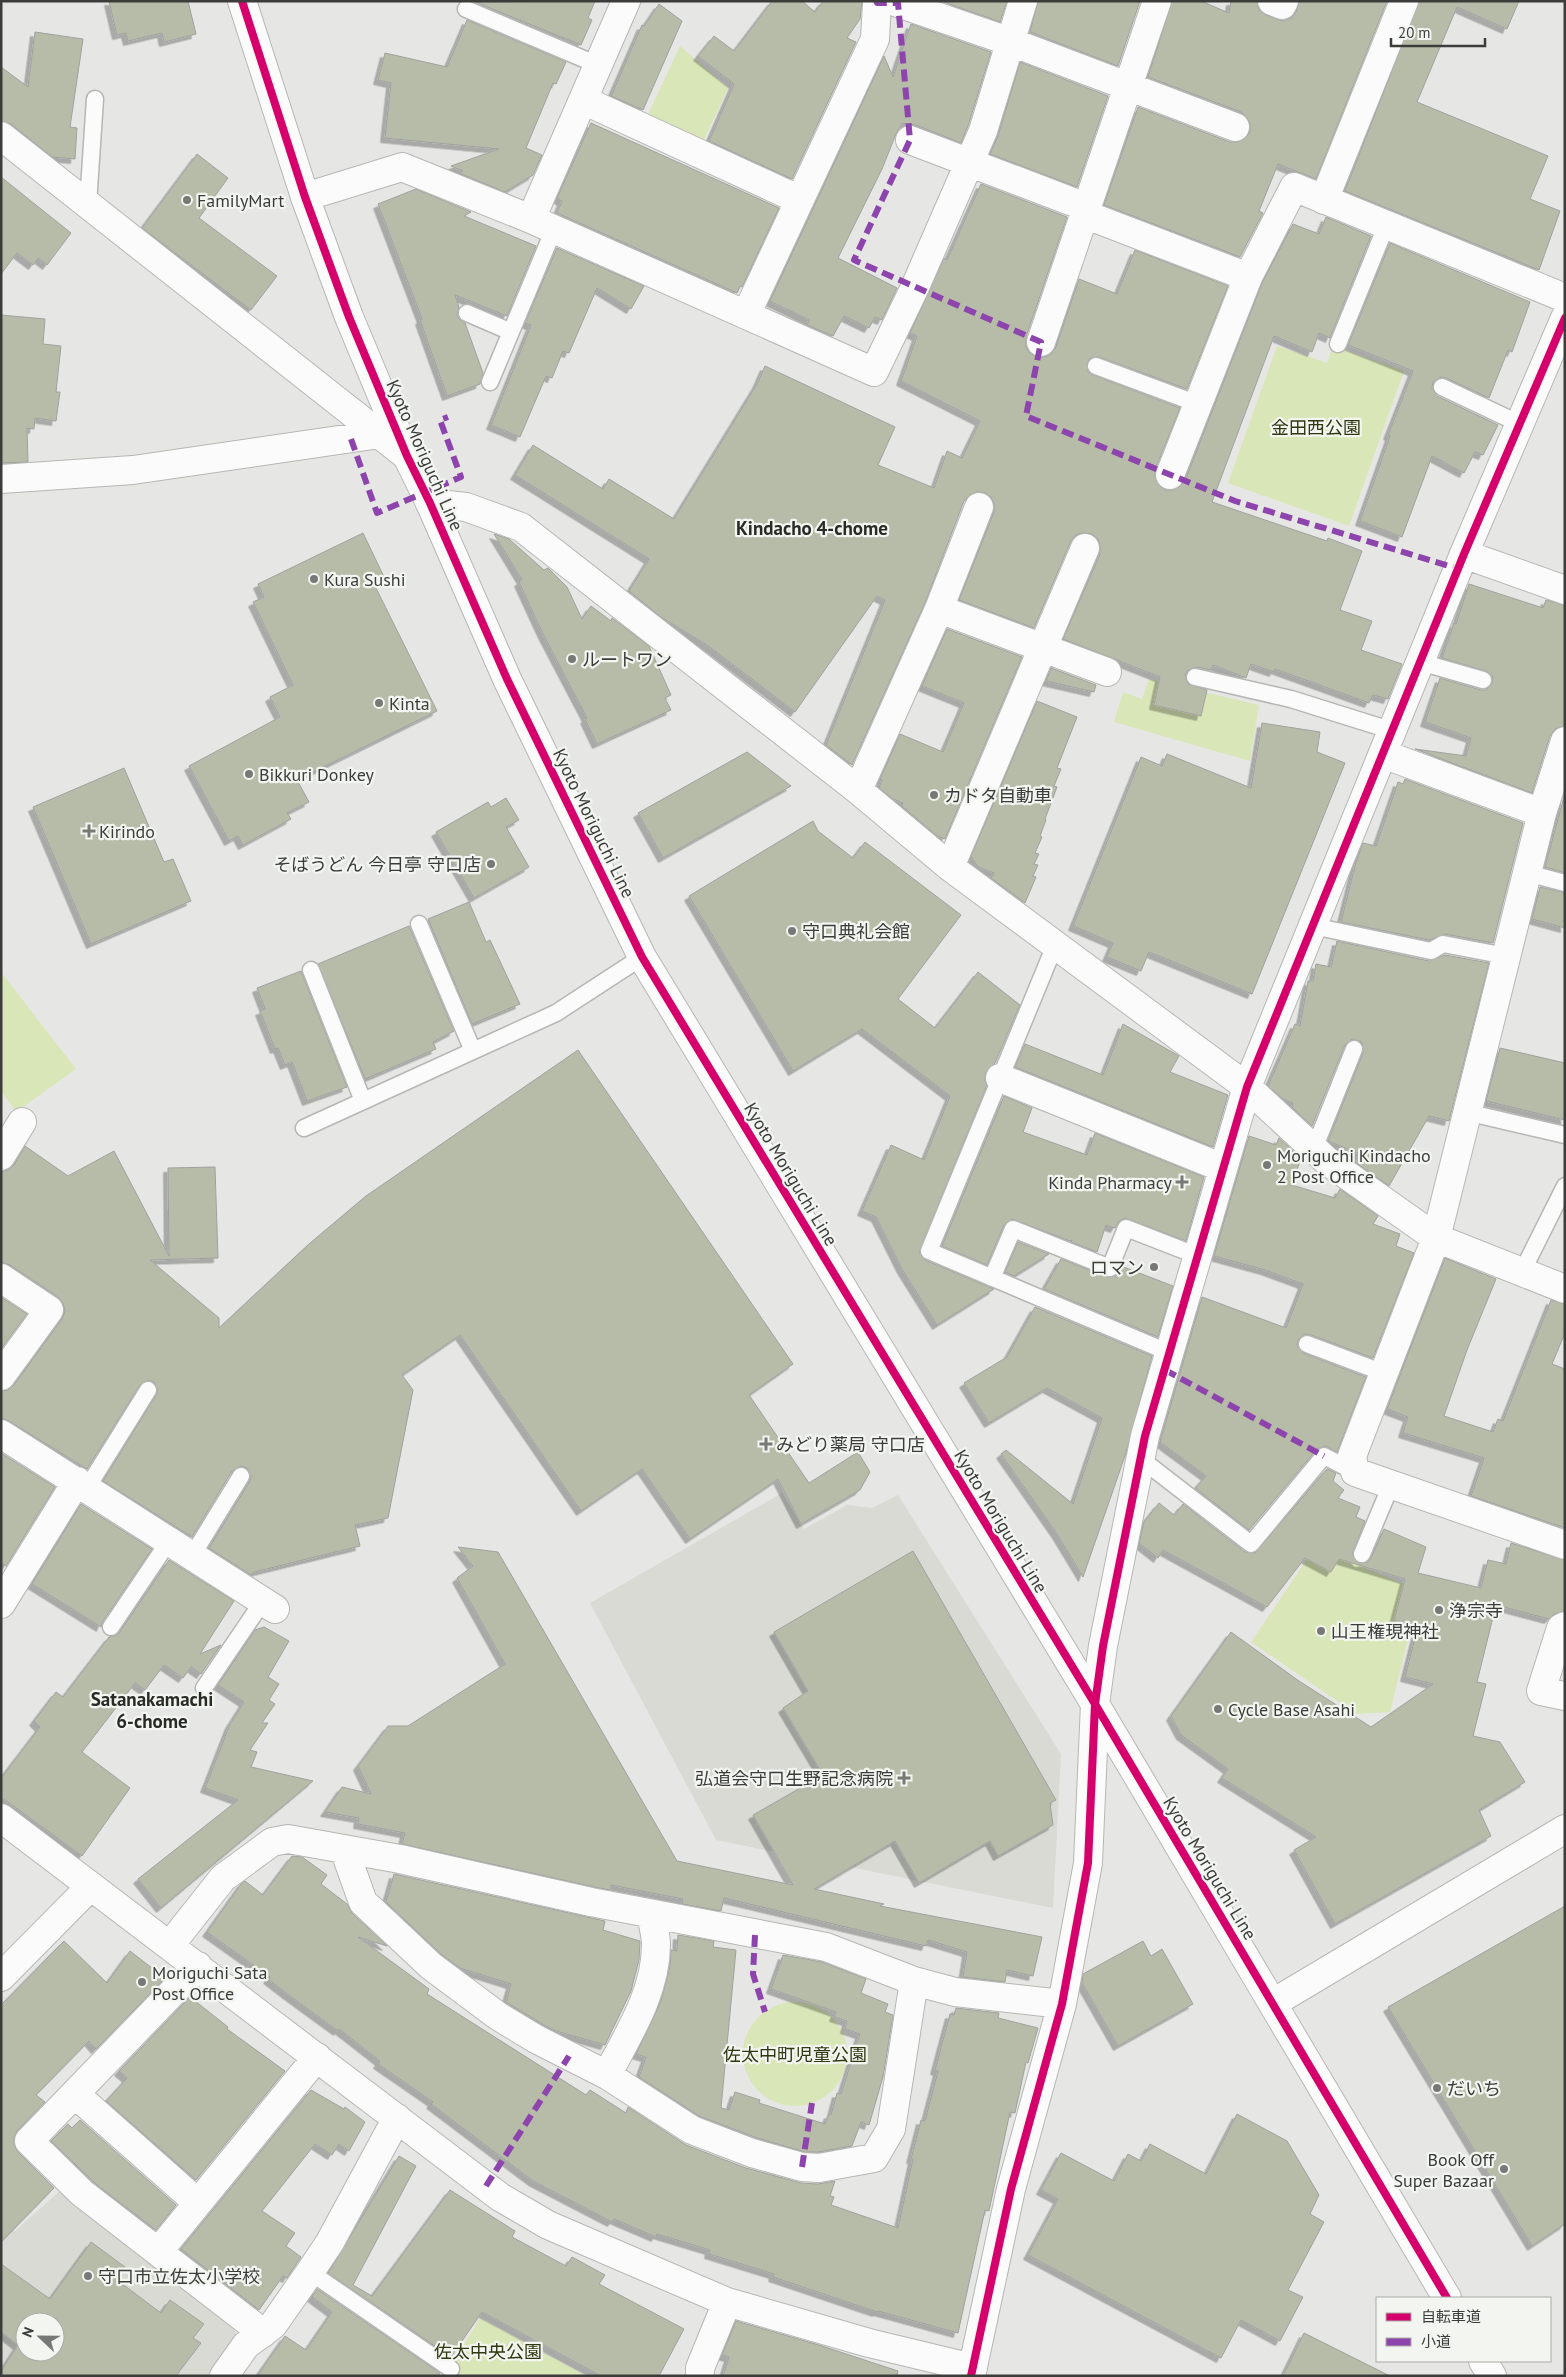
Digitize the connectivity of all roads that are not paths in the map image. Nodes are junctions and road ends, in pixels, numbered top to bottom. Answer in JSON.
{"nodes":[{"id":1,"x":242,"y":1,"type":"edge"},
{"id":2,"x":626,"y":1,"type":"edge"},
{"id":3,"x":1023,"y":1,"type":"edge"},
{"id":4,"x":1157,"y":1,"type":"edge"},
{"id":5,"x":1272,"y":1,"type":"edge"},
{"id":6,"x":1284,"y":1,"type":"edge"},
{"id":7,"x":1404,"y":1,"type":"edge"},
{"id":8,"x":466,"y":9,"type":"dead end"},
{"id":9,"x":1011,"y":42,"type":"junction"},
{"id":10,"x":598,"y":65,"type":"junction"},
{"id":11,"x":1128,"y":86,"type":"junction"},
{"id":12,"x":95,"y":99,"type":"dead end"},
{"id":13,"x":583,"y":100,"type":"junction"},
{"id":14,"x":1235,"y":127,"type":"dead end"},
{"id":15,"x":1,"y":136,"type":"edge"},
{"id":16,"x":910,"y":140,"type":"dead end"},
{"id":17,"x":969,"y":164,"type":"junction"},
{"id":18,"x":305,"y":197,"type":"junction"},
{"id":19,"x":800,"y":200,"type":"junction"},
{"id":20,"x":1324,"y":200,"type":"junction"},
{"id":21,"x":88,"y":204,"type":"junction"},
{"id":22,"x":1085,"y":210,"type":"junction"},
{"id":23,"x":542,"y":224,"type":"junction"},
{"id":24,"x":1386,"y":226,"type":"junction"},
{"id":25,"x":1248,"y":277,"type":"junction"},
{"id":26,"x":1565,"y":298,"type":"edge"},
{"id":27,"x":467,"y":313,"type":"dead end"},
{"id":28,"x":746,"y":315,"type":"junction"},
{"id":29,"x":1565,"y":318,"type":"edge"},
{"id":30,"x":511,"y":332,"type":"junction"},
{"id":31,"x":1041,"y":342,"type":"dead end"},
{"id":32,"x":1338,"y":344,"type":"dead end"},
{"id":33,"x":1096,"y":366,"type":"dead end"},
{"id":34,"x":1556,"y":366,"type":"edge"},
{"id":35,"x":490,"y":382,"type":"dead end"},
{"id":36,"x":1442,"y":388,"type":"dead end"},
{"id":37,"x":1198,"y":404,"type":"junction"},
{"id":38,"x":1520,"y":424,"type":"junction"},
{"id":39,"x":380,"y":434,"type":"junction"},
{"id":40,"x":407,"y":456,"type":"junction"},
{"id":41,"x":1170,"y":474,"type":"dead end"},
{"id":42,"x":1,"y":479,"type":"edge"},
{"id":43,"x":430,"y":503,"type":"junction"},
{"id":44,"x":980,"y":506,"type":"dead end"},
{"id":45,"x":1085,"y":548,"type":"dead end"},
{"id":46,"x":1464,"y":554,"type":"junction"},
{"id":47,"x":1565,"y":590,"type":"edge"},
{"id":48,"x":939,"y":609,"type":"junction"},
{"id":49,"x":1041,"y":649,"type":"junction"},
{"id":50,"x":1420,"y":662,"type":"junction"},
{"id":51,"x":1107,"y":672,"type":"dead end"},
{"id":52,"x":1194,"y":677,"type":"dead end"},
{"id":53,"x":1483,"y":680,"type":"dead end"},
{"id":54,"x":1565,"y":740,"type":"edge"},
{"id":55,"x":1388,"y":742,"type":"junction"},
{"id":56,"x":858,"y":790,"type":"junction"},
{"id":57,"x":1542,"y":813,"type":"junction"},
{"id":58,"x":950,"y":867,"type":"junction"},
{"id":59,"x":1527,"y":873,"type":"junction"},
{"id":60,"x":1565,"y":883,"type":"edge"},
{"id":61,"x":420,"y":924,"type":"dead end"},
{"id":62,"x":1313,"y":926,"type":"junction"},
{"id":63,"x":1055,"y":945,"type":"junction"},
{"id":64,"x":1506,"y":956,"type":"junction"},
{"id":65,"x":642,"y":957,"type":"junction"},
{"id":66,"x":311,"y":970,"type":"dead end"},
{"id":67,"x":1354,"y":1049,"type":"dead end"},
{"id":68,"x":474,"y":1050,"type":"junction"},
{"id":69,"x":1000,"y":1078,"type":"junction"},
{"id":70,"x":1247,"y":1087,"type":"junction"},
{"id":71,"x":363,"y":1101,"type":"junction"},
{"id":72,"x":1466,"y":1112,"type":"junction"},
{"id":73,"x":22,"y":1122,"type":"dead end"},
{"id":74,"x":304,"y":1128,"type":"dead end"},
{"id":75,"x":1565,"y":1135,"type":"edge"},
{"id":76,"x":1314,"y":1149,"type":"junction"},
{"id":77,"x":1,"y":1156,"type":"edge"},
{"id":78,"x":1223,"y":1168,"type":"junction"},
{"id":79,"x":1565,"y":1186,"type":"edge"},
{"id":80,"x":1436,"y":1238,"type":"junction"},
{"id":81,"x":1198,"y":1256,"type":"junction"},
{"id":82,"x":1522,"y":1272,"type":"junction"},
{"id":83,"x":1,"y":1278,"type":"edge"},
{"id":84,"x":992,"y":1278,"type":"junction"},
{"id":85,"x":1565,"y":1289,"type":"edge"},
{"id":86,"x":1307,"y":1344,"type":"dead end"},
{"id":87,"x":1170,"y":1353,"type":"junction"},
{"id":88,"x":1384,"y":1373,"type":"junction"},
{"id":89,"x":1,"y":1376,"type":"edge"},
{"id":90,"x":148,"y":1390,"type":"dead end"},
{"id":91,"x":1,"y":1434,"type":"edge"},
{"id":92,"x":1141,"y":1460,"type":"junction"},
{"id":93,"x":1355,"y":1472,"type":"junction"},
{"id":94,"x":241,"y":1476,"type":"dead end"},
{"id":95,"x":82,"y":1484,"type":"junction"},
{"id":96,"x":1391,"y":1484,"type":"junction"},
{"id":97,"x":169,"y":1541,"type":"junction"},
{"id":98,"x":1565,"y":1545,"type":"edge"},
{"id":99,"x":1362,"y":1554,"type":"dead end"},
{"id":100,"x":192,"y":1556,"type":"junction"},
{"id":101,"x":1,"y":1604,"type":"edge"},
{"id":102,"x":269,"y":1605,"type":"joint"},
{"id":103,"x":1565,"y":1626,"type":"edge"},
{"id":104,"x":111,"y":1628,"type":"dead end"},
{"id":105,"x":204,"y":1688,"type":"dead end"},
{"id":106,"x":1565,"y":1696,"type":"edge"},
{"id":107,"x":1095,"y":1704,"type":"junction"},
{"id":108,"x":1,"y":1818,"type":"edge"},
{"id":109,"x":1562,"y":1837,"type":"edge"},
{"id":110,"x":344,"y":1849,"type":"junction"},
{"id":111,"x":91,"y":1886,"type":"junction"},
{"id":112,"x":651,"y":1915,"type":"junction"},
{"id":113,"x":170,"y":1945,"type":"junction"},
{"id":114,"x":198,"y":1966,"type":"junction"},
{"id":115,"x":1,"y":1977,"type":"edge"},
{"id":116,"x":914,"y":1981,"type":"junction"},
{"id":117,"x":1273,"y":2003,"type":"junction"},
{"id":118,"x":1062,"y":2004,"type":"junction"},
{"id":119,"x":317,"y":2057,"type":"junction"},
{"id":120,"x":608,"y":2075,"type":"junction"},
{"id":121,"x":76,"y":2095,"type":"junction"},
{"id":122,"x":397,"y":2118,"type":"junction"},
{"id":123,"x":198,"y":2204,"type":"junction"},
{"id":124,"x":158,"y":2252,"type":"junction"},
{"id":125,"x":310,"y":2272,"type":"junction"},
{"id":126,"x":1445,"y":2297,"type":"edge"},
{"id":127,"x":727,"y":2302,"type":"junction"},
{"id":128,"x":263,"y":2333,"type":"junction"},
{"id":129,"x":1484,"y":2362,"type":"edge"},
{"id":130,"x":450,"y":2369,"type":"dead end"},
{"id":131,"x":972,"y":2372,"type":"edge"},
{"id":132,"x":224,"y":2376,"type":"edge"},
{"id":133,"x":700,"y":2376,"type":"edge"},
{"id":134,"x":1492,"y":2376,"type":"edge"}],
"edges":[{"from":1,"to":18,"type":"street","name":"Kyoto Moriguchi Line"},
{"from":2,"to":10,"type":"street"},
{"from":3,"to":9,"type":"street"},
{"from":4,"to":11,"type":"street"},
{"from":5,"to":6,"type":"street"},
{"from":7,"to":20,"type":"street"},
{"from":8,"to":10,"type":"lane"},
{"from":9,"to":11,"type":"street"},
{"from":9,"to":17,"type":"street"},
{"from":9,"to":19,"type":"street"},
{"from":10,"to":13,"type":"street"},
{"from":11,"to":14,"type":"street"},
{"from":11,"to":22,"type":"street"},
{"from":12,"to":21,"type":"lane"},
{"from":13,"to":19,"type":"street"},
{"from":13,"to":23,"type":"street"},
{"from":15,"to":21,"type":"street"},
{"from":16,"to":17,"type":"street"},
{"from":17,"to":22,"type":"street"},
{"from":17,"to":28,"type":"street"},
{"from":18,"to":23,"type":"street"},
{"from":18,"to":40,"type":"street","name":"Kyoto Moriguchi Line"},
{"from":19,"to":28,"type":"street"},
{"from":20,"to":24,"type":"street"},
{"from":20,"to":25,"type":"street"},
{"from":21,"to":39,"type":"street"},
{"from":22,"to":25,"type":"street"},
{"from":22,"to":31,"type":"street"},
{"from":23,"to":28,"type":"street"},
{"from":23,"to":30,"type":"lane"},
{"from":24,"to":26,"type":"street"},
{"from":24,"to":32,"type":"lane"},
{"from":25,"to":37,"type":"street"},
{"from":27,"to":30,"type":"lane"},
{"from":29,"to":34,"type":"street"},
{"from":30,"to":35,"type":"lane"},
{"from":33,"to":37,"type":"lane"},
{"from":34,"to":38,"type":"street"},
{"from":36,"to":38,"type":"lane"},
{"from":37,"to":41,"type":"street"},
{"from":38,"to":46,"type":"street"},
{"from":39,"to":40,"type":"street"},
{"from":39,"to":42,"type":"street"},
{"from":40,"to":43,"type":"street","name":"Kyoto Moriguchi Line"},
{"from":43,"to":56,"type":"street"},
{"from":43,"to":65,"type":"street","name":"Kyoto Moriguchi Line"},
{"from":44,"to":48,"type":"street"},
{"from":45,"to":49,"type":"street"},
{"from":46,"to":47,"type":"street"},
{"from":46,"to":50,"type":"street"},
{"from":48,"to":49,"type":"street"},
{"from":48,"to":56,"type":"street"},
{"from":49,"to":51,"type":"street"},
{"from":49,"to":58,"type":"street"},
{"from":50,"to":53,"type":"lane"},
{"from":50,"to":55,"type":"street"},
{"from":52,"to":55,"type":"lane"},
{"from":54,"to":57,"type":"street"},
{"from":55,"to":57,"type":"street"},
{"from":55,"to":62,"type":"street"},
{"from":56,"to":58,"type":"street"},
{"from":57,"to":59,"type":"street"},
{"from":58,"to":63,"type":"street"},
{"from":59,"to":60,"type":"lane"},
{"from":59,"to":64,"type":"street"},
{"from":61,"to":68,"type":"lane"},
{"from":62,"to":64,"type":"lane"},
{"from":62,"to":70,"type":"street"},
{"from":63,"to":69,"type":"lane"},
{"from":63,"to":70,"type":"street"},
{"from":64,"to":72,"type":"street"},
{"from":65,"to":68,"type":"lane"},
{"from":65,"to":107,"type":"street","name":"Kyoto Moriguchi Line"},
{"from":66,"to":71,"type":"lane"},
{"from":67,"to":76,"type":"lane"},
{"from":68,"to":71,"type":"lane"},
{"from":69,"to":78,"type":"street"},
{"from":69,"to":84,"type":"lane"},
{"from":70,"to":76,"type":"street"},
{"from":70,"to":78,"type":"street"},
{"from":71,"to":74,"type":"lane"},
{"from":72,"to":75,"type":"lane"},
{"from":72,"to":80,"type":"street"},
{"from":73,"to":77,"type":"street"},
{"from":76,"to":80,"type":"street"},
{"from":78,"to":81,"type":"street"},
{"from":79,"to":82,"type":"lane"},
{"from":80,"to":82,"type":"street"},
{"from":80,"to":88,"type":"street"},
{"from":81,"to":84,"type":"lane"},
{"from":81,"to":87,"type":"street"},
{"from":82,"to":85,"type":"street"},
{"from":83,"to":89,"type":"street"},
{"from":84,"to":87,"type":"lane"},
{"from":86,"to":88,"type":"lane"},
{"from":87,"to":92,"type":"street"},
{"from":88,"to":93,"type":"street"},
{"from":90,"to":95,"type":"lane"},
{"from":91,"to":95,"type":"street"},
{"from":92,"to":93,"type":"lane"},
{"from":92,"to":107,"type":"street"},
{"from":93,"to":96,"type":"street"},
{"from":94,"to":100,"type":"lane"},
{"from":95,"to":97,"type":"street"},
{"from":95,"to":101,"type":"street"},
{"from":96,"to":98,"type":"street"},
{"from":96,"to":99,"type":"lane"},
{"from":97,"to":100,"type":"street"},
{"from":97,"to":104,"type":"lane"},
{"from":100,"to":102,"type":"street"},
{"from":102,"to":105,"type":"lane"},
{"from":103,"to":106,"type":"street"},
{"from":107,"to":117,"type":"street","name":"Kyoto Moriguchi Line"},
{"from":107,"to":118,"type":"street"},
{"from":108,"to":111,"type":"street"},
{"from":109,"to":117,"type":"street"},
{"from":110,"to":112,"type":"street"},
{"from":110,"to":113,"type":"street"},
{"from":110,"to":120,"type":"street"},
{"from":111,"to":113,"type":"street"},
{"from":111,"to":115,"type":"street"},
{"from":112,"to":116,"type":"street"},
{"from":112,"to":120,"type":"street"},
{"from":113,"to":114,"type":"street"},
{"from":114,"to":119,"type":"street"},
{"from":114,"to":121,"type":"street"},
{"from":116,"to":118,"type":"street"},
{"from":116,"to":120,"type":"street"},
{"from":117,"to":126,"type":"street","name":"Kyoto Moriguchi Line"},
{"from":118,"to":131,"type":"street"},
{"from":119,"to":122,"type":"street"},
{"from":119,"to":123,"type":"street"},
{"from":121,"to":123,"type":"street"},
{"from":121,"to":124,"type":"street"},
{"from":122,"to":125,"type":"street"},
{"from":122,"to":127,"type":"street"},
{"from":123,"to":124,"type":"street"},
{"from":124,"to":128,"type":"street"},
{"from":125,"to":128,"type":"street"},
{"from":125,"to":130,"type":"lane"},
{"from":127,"to":131,"type":"street"},
{"from":127,"to":133,"type":"street"},
{"from":128,"to":132,"type":"street"},
{"from":129,"to":134,"type":"street"}]}
